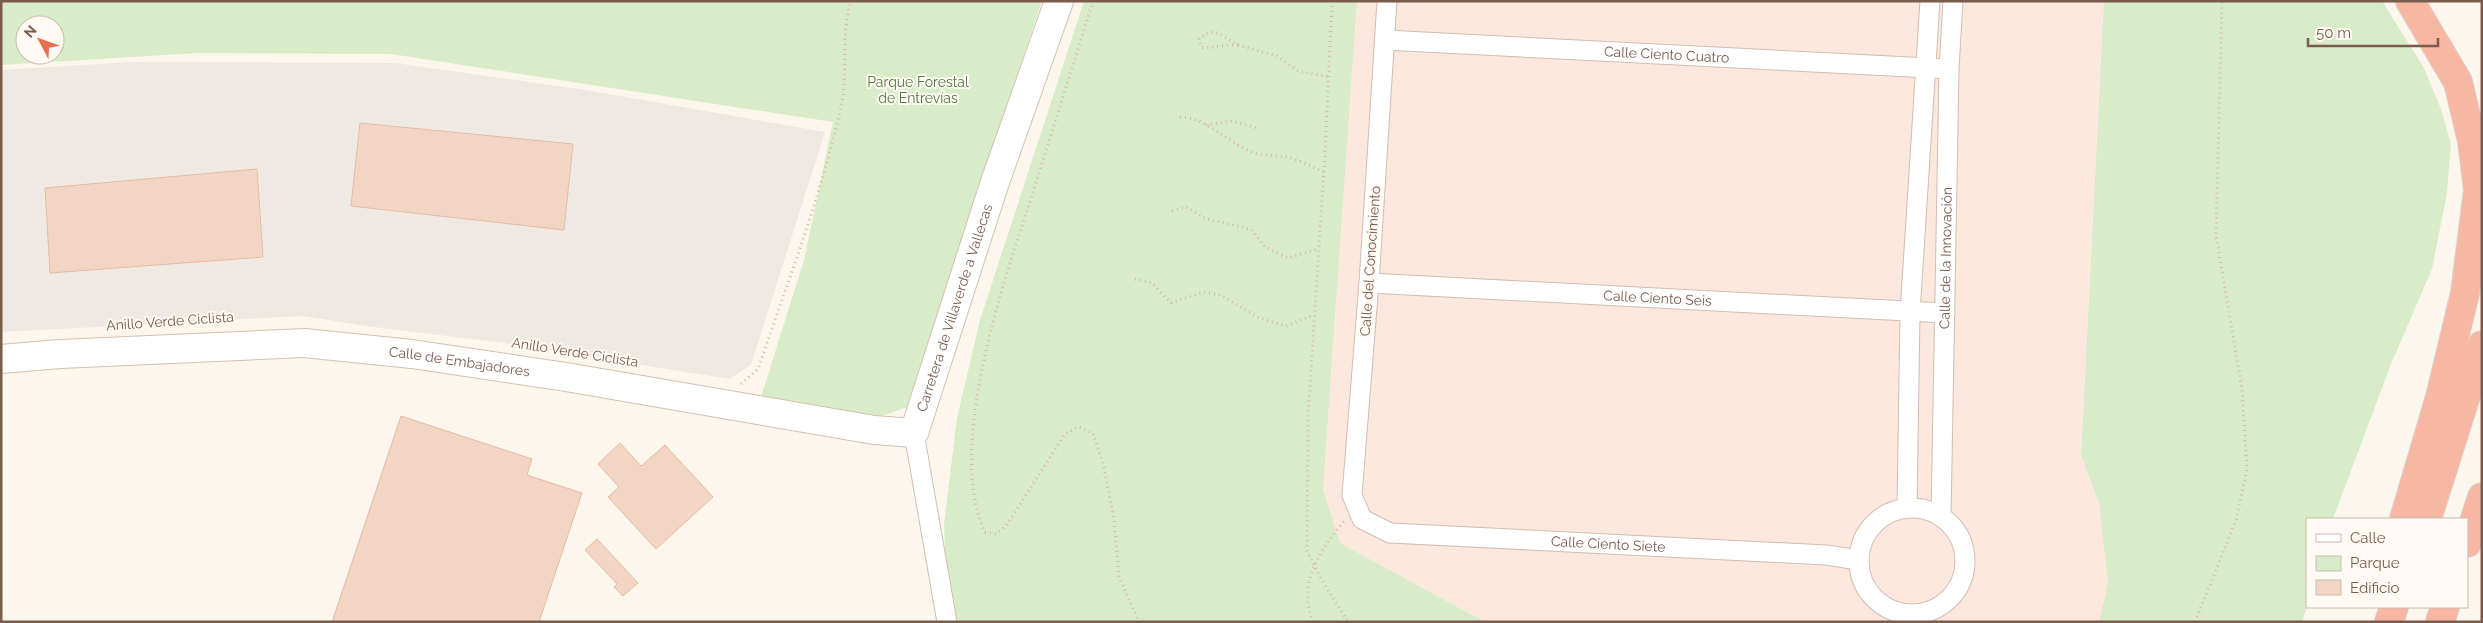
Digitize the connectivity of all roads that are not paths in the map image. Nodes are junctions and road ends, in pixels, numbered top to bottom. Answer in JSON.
{"nodes":[{"id":1,"x":1059,"y":1,"type":"edge"},
{"id":2,"x":1387,"y":1,"type":"edge"},
{"id":3,"x":1930,"y":1,"type":"edge"},
{"id":4,"x":1953,"y":1,"type":"edge"},
{"id":5,"x":2410,"y":1,"type":"edge"},
{"id":6,"x":1385,"y":40,"type":"junction"},
{"id":7,"x":1926,"y":69,"type":"junction"},
{"id":8,"x":1949,"y":69,"type":"junction"},
{"id":9,"x":1369,"y":283,"type":"junction"},
{"id":10,"x":1910,"y":313,"type":"junction"},
{"id":11,"x":1945,"y":313,"type":"junction"},
{"id":12,"x":2482,"y":345,"type":"edge"},
{"id":13,"x":1,"y":359,"type":"edge"},
{"id":14,"x":914,"y":433,"type":"junction"},
{"id":15,"x":2482,"y":497,"type":"edge"},
{"id":16,"x":1907,"y":508,"type":"junction"},
{"id":17,"x":1359,"y":513,"type":"joint"},
{"id":18,"x":1941,"y":517,"type":"junction"},
{"id":19,"x":2404,"y":518,"type":"edge"},
{"id":20,"x":2427,"y":518,"type":"edge"},
{"id":21,"x":2468,"y":540,"type":"edge"},
{"id":22,"x":1859,"y":560,"type":"junction"},
{"id":23,"x":2376,"y":608,"type":"edge"},
{"id":24,"x":2394,"y":608,"type":"edge"},
{"id":25,"x":2445,"y":608,"type":"edge"},
{"id":26,"x":947,"y":622,"type":"edge"},
{"id":27,"x":2371,"y":622,"type":"edge"},
{"id":28,"x":2388,"y":622,"type":"edge"},
{"id":29,"x":2440,"y":622,"type":"edge"}],
"edges":[{"from":1,"to":14,"type":"main road","name":"Carretera de Villaverde a Vallecas"},
{"from":2,"to":6,"type":"street","name":"Calle del Conocimiento"},
{"from":3,"to":7,"type":"street"},
{"from":4,"to":8,"type":"street","name":"Calle de la Innovación"},
{"from":5,"to":19,"type":"highway"},
{"from":6,"to":7,"type":"street","name":"Calle Ciento Cuatro"},
{"from":6,"to":9,"type":"street","name":"Calle del Conocimiento"},
{"from":7,"to":8,"type":"street","name":"Calle Ciento Cuatro"},
{"from":7,"to":10,"type":"street"},
{"from":8,"to":11,"type":"street","name":"Calle de la Innovación"},
{"from":9,"to":10,"type":"street","name":"Calle Ciento Seis"},
{"from":9,"to":17,"type":"street","name":"Calle del Conocimiento"},
{"from":10,"to":11,"type":"street","name":"Calle Ciento Seis"},
{"from":10,"to":16,"type":"street"},
{"from":11,"to":18,"type":"street","name":"Calle de la Innovación"},
{"from":12,"to":20,"type":"highway"},
{"from":13,"to":14,"type":"main road","name":"Calle de Embajadores"},
{"from":14,"to":26,"type":"street","name":"Carretera de Villaverde a Vallecas"},
{"from":15,"to":21,"type":"highway"},
{"from":16,"to":18,"type":"street"},
{"from":16,"to":22,"type":"street"},
{"from":17,"to":22,"type":"street","name":"Calle Ciento Siete"},
{"from":18,"to":22,"type":"street"},
{"from":23,"to":27,"type":"highway"},
{"from":24,"to":28,"type":"highway"},
{"from":25,"to":29,"type":"highway"}]}
